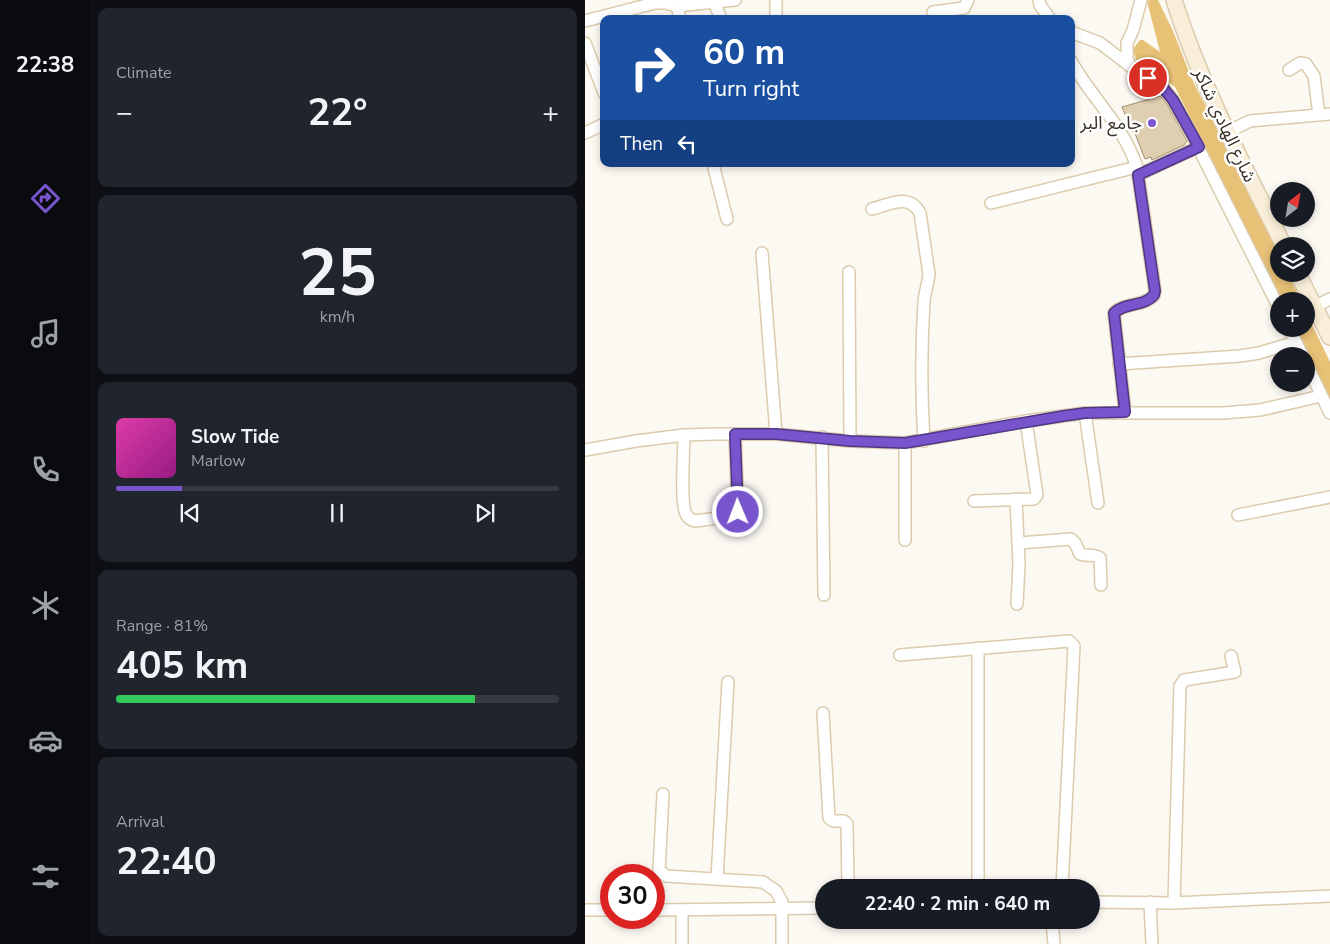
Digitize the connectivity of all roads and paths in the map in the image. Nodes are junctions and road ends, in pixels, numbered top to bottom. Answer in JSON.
{"nodes":[{"id":1,"x":735,"y":0,"type":"edge"},
{"id":2,"x":775,"y":0,"type":"edge"},
{"id":3,"x":969,"y":0,"type":"edge"},
{"id":4,"x":1039,"y":0,"type":"edge"},
{"id":5,"x":1141,"y":0,"type":"edge"},
{"id":6,"x":1174,"y":0,"type":"edge"},
{"id":7,"x":655,"y":1,"type":"edge"},
{"id":8,"x":714,"y":2,"type":"junction"},
{"id":9,"x":677,"y":6,"type":"junction"},
{"id":10,"x":933,"y":12,"type":"dead end"},
{"id":11,"x":606,"y":15,"type":"edge"},
{"id":12,"x":679,"y":15,"type":"edge"},
{"id":13,"x":719,"y":15,"type":"edge"},
{"id":14,"x":776,"y":15,"type":"edge"},
{"id":15,"x":1047,"y":15,"type":"edge"},
{"id":16,"x":600,"y":17,"type":"edge"},
{"id":17,"x":585,"y":21,"type":"edge"},
{"id":18,"x":1075,"y":34,"type":"edge"},
{"id":19,"x":1131,"y":34,"type":"junction"},
{"id":20,"x":585,"y":43,"type":"edge"},
{"id":21,"x":1100,"y":43,"type":"junction"},
{"id":22,"x":1075,"y":67,"type":"edge"},
{"id":23,"x":1131,"y":67,"type":"junction"},
{"id":24,"x":1289,"y":70,"type":"dead end"},
{"id":25,"x":600,"y":82,"type":"edge"},
{"id":26,"x":1324,"y":114,"type":"edge"},
{"id":27,"x":600,"y":126,"type":"edge"},
{"id":28,"x":1227,"y":132,"type":"junction"},
{"id":29,"x":585,"y":133,"type":"edge"},
{"id":30,"x":1199,"y":147,"type":"junction"},
{"id":31,"x":714,"y":167,"type":"edge"},
{"id":32,"x":1137,"y":171,"type":"junction"},
{"id":33,"x":991,"y":203,"type":"dead end"},
{"id":34,"x":872,"y":209,"type":"dead end"},
{"id":35,"x":727,"y":219,"type":"dead end"},
{"id":36,"x":1280,"y":237,"type":"edge"},
{"id":37,"x":762,"y":253,"type":"dead end"},
{"id":38,"x":849,"y":272,"type":"dead end"},
{"id":39,"x":1271,"y":292,"type":"edge"},
{"id":40,"x":1330,"y":299,"type":"edge"},
{"id":41,"x":1315,"y":306,"type":"edge"},
{"id":42,"x":1315,"y":309,"type":"edge"},
{"id":43,"x":1293,"y":337,"type":"edge"},
{"id":44,"x":1330,"y":337,"type":"edge"},
{"id":45,"x":1296,"y":342,"type":"junction"},
{"id":46,"x":1298,"y":347,"type":"edge"},
{"id":47,"x":1119,"y":364,"type":"junction"},
{"id":48,"x":1315,"y":383,"type":"edge"},
{"id":49,"x":1321,"y":396,"type":"junction"},
{"id":50,"x":1125,"y":412,"type":"junction"},
{"id":51,"x":1085,"y":413,"type":"junction"},
{"id":52,"x":1330,"y":413,"type":"edge"},
{"id":53,"x":1026,"y":421,"type":"junction"},
{"id":54,"x":735,"y":434,"type":"junction"},
{"id":55,"x":776,"y":434,"type":"junction"},
{"id":56,"x":684,"y":435,"type":"junction"},
{"id":57,"x":822,"y":437,"type":"junction"},
{"id":58,"x":850,"y":441,"type":"junction"},
{"id":59,"x":924,"y":441,"type":"junction"},
{"id":60,"x":905,"y":443,"type":"junction"},
{"id":61,"x":585,"y":450,"type":"edge"},
{"id":62,"x":1330,"y":498,"type":"edge"},
{"id":63,"x":1016,"y":499,"type":"junction"},
{"id":64,"x":974,"y":501,"type":"dead end"},
{"id":65,"x":1099,"y":504,"type":"dead end"},
{"id":66,"x":1238,"y":515,"type":"dead end"},
{"id":67,"x":905,"y":540,"type":"dead end"},
{"id":68,"x":1019,"y":543,"type":"junction"},
{"id":69,"x":1101,"y":585,"type":"dead end"},
{"id":70,"x":824,"y":595,"type":"dead end"},
{"id":71,"x":1017,"y":604,"type":"dead end"},
{"id":72,"x":978,"y":648,"type":"junction"},
{"id":73,"x":900,"y":655,"type":"dead end"},
{"id":74,"x":1231,"y":656,"type":"dead end"},
{"id":75,"x":728,"y":682,"type":"dead end"},
{"id":76,"x":823,"y":713,"type":"dead end"},
{"id":77,"x":663,"y":794,"type":"dead end"},
{"id":78,"x":717,"y":879,"type":"junction"},
{"id":79,"x":848,"y":879,"type":"edge"},
{"id":80,"x":978,"y":879,"type":"edge"},
{"id":81,"x":1063,"y":879,"type":"edge"},
{"id":82,"x":1330,"y":896,"type":"edge"},
{"id":83,"x":1100,"y":902,"type":"edge"},
{"id":84,"x":1150,"y":902,"type":"junction"},
{"id":85,"x":1174,"y":903,"type":"junction"},
{"id":86,"x":815,"y":908,"type":"edge"},
{"id":87,"x":781,"y":909,"type":"junction"},
{"id":88,"x":585,"y":910,"type":"edge"},
{"id":89,"x":600,"y":910,"type":"edge"},
{"id":90,"x":665,"y":910,"type":"edge"},
{"id":91,"x":682,"y":910,"type":"junction"},
{"id":92,"x":1053,"y":929,"type":"edge"},
{"id":93,"x":682,"y":944,"type":"edge"},
{"id":94,"x":782,"y":944,"type":"edge"},
{"id":95,"x":1054,"y":944,"type":"edge"},
{"id":96,"x":1152,"y":944,"type":"edge"}],
"edges":[{"from":1,"to":8,"type":"street"},
{"from":2,"to":14,"type":"street"},
{"from":3,"to":10,"type":"street"},
{"from":4,"to":15,"type":"street"},
{"from":5,"to":19,"type":"street"},
{"from":6,"to":28,"type":"main road","name":"شارع الهادي شاكر"},
{"from":7,"to":9,"type":"street"},
{"from":7,"to":11,"type":"street"},
{"from":8,"to":9,"type":"street"},
{"from":8,"to":13,"type":"street"},
{"from":9,"to":12,"type":"street"},
{"from":16,"to":17,"type":"street"},
{"from":18,"to":21,"type":"street"},
{"from":19,"to":21,"type":"street"},
{"from":19,"to":23,"type":"street"},
{"from":20,"to":25,"type":"street"},
{"from":21,"to":23,"type":"street"},
{"from":22,"to":32,"type":"street"},
{"from":23,"to":30,"type":"street"},
{"from":24,"to":26,"type":"street"},
{"from":26,"to":28,"type":"street"},
{"from":27,"to":29,"type":"street"},
{"from":28,"to":36,"type":"main road","name":"شارع الهادي شاكر"},
{"from":30,"to":32,"type":"street"},
{"from":30,"to":39,"type":"street"},
{"from":31,"to":35,"type":"street"},
{"from":32,"to":33,"type":"street"},
{"from":32,"to":47,"type":"street"},
{"from":34,"to":59,"type":"street"},
{"from":37,"to":55,"type":"street"},
{"from":38,"to":58,"type":"street"},
{"from":40,"to":41,"type":"street"},
{"from":42,"to":44,"type":"main road"},
{"from":43,"to":45,"type":"street"},
{"from":45,"to":46,"type":"street"},
{"from":45,"to":47,"type":"street"},
{"from":47,"to":50,"type":"street"},
{"from":48,"to":49,"type":"street"},
{"from":49,"to":50,"type":"street"},
{"from":49,"to":52,"type":"street"},
{"from":50,"to":51,"type":"street"},
{"from":51,"to":53,"type":"street"},
{"from":51,"to":65,"type":"street"},
{"from":53,"to":59,"type":"street"},
{"from":53,"to":63,"type":"street"},
{"from":54,"to":55,"type":"street"},
{"from":54,"to":56,"type":"street"},
{"from":54,"to":56,"type":"street"},
{"from":55,"to":57,"type":"street"},
{"from":56,"to":61,"type":"street"},
{"from":57,"to":58,"type":"street"},
{"from":57,"to":70,"type":"street"},
{"from":58,"to":60,"type":"street"},
{"from":59,"to":60,"type":"street"},
{"from":60,"to":67,"type":"street"},
{"from":62,"to":66,"type":"street"},
{"from":63,"to":64,"type":"street"},
{"from":63,"to":68,"type":"street"},
{"from":68,"to":69,"type":"street"},
{"from":68,"to":71,"type":"street"},
{"from":72,"to":73,"type":"street"},
{"from":72,"to":80,"type":"street"},
{"from":72,"to":81,"type":"street"},
{"from":74,"to":85,"type":"street"},
{"from":75,"to":78,"type":"street"},
{"from":76,"to":79,"type":"street"},
{"from":77,"to":78,"type":"street"},
{"from":78,"to":87,"type":"street"},
{"from":82,"to":85,"type":"street"},
{"from":83,"to":84,"type":"street"},
{"from":84,"to":85,"type":"street"},
{"from":84,"to":96,"type":"street"},
{"from":86,"to":87,"type":"street"},
{"from":87,"to":91,"type":"street"},
{"from":87,"to":94,"type":"street"},
{"from":88,"to":89,"type":"street"},
{"from":90,"to":91,"type":"street"},
{"from":91,"to":93,"type":"street"},
{"from":92,"to":95,"type":"street"}]}
